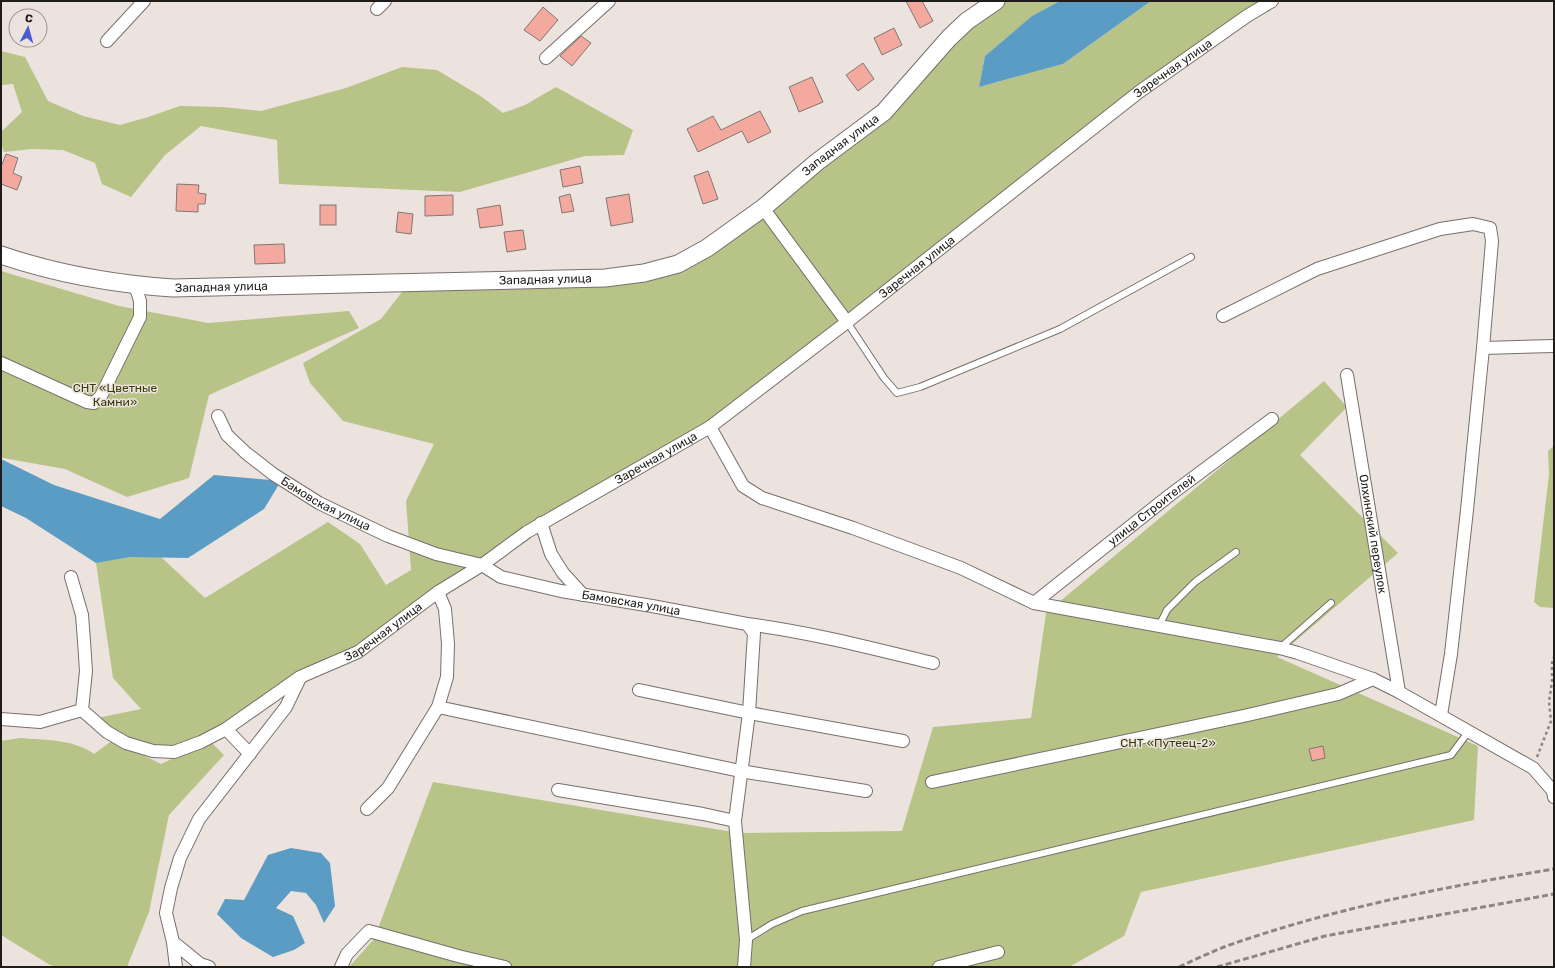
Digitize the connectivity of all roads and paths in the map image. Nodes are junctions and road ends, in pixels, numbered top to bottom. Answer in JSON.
{"nodes":[{"id":1,"x":144,"y":1,"type":"edge"},
{"id":2,"x":609,"y":1,"type":"edge"},
{"id":3,"x":996,"y":1,"type":"edge"},
{"id":4,"x":1272,"y":1,"type":"edge"},
{"id":5,"x":107,"y":41,"type":"dead end"},
{"id":6,"x":546,"y":58,"type":"dead end"},
{"id":7,"x":763,"y":208,"type":"junction"},
{"id":8,"x":1,"y":255,"type":"edge"},
{"id":9,"x":1191,"y":257,"type":"dead end"},
{"id":10,"x":135,"y":285,"type":"junction"},
{"id":11,"x":1223,"y":316,"type":"dead end"},
{"id":12,"x":847,"y":322,"type":"junction"},
{"id":13,"x":1554,"y":346,"type":"edge"},
{"id":14,"x":1483,"y":348,"type":"junction"},
{"id":15,"x":1,"y":362,"type":"edge"},
{"id":16,"x":1347,"y":375,"type":"dead end"},
{"id":17,"x":218,"y":416,"type":"dead end"},
{"id":18,"x":1272,"y":419,"type":"dead end"},
{"id":19,"x":710,"y":427,"type":"junction"},
{"id":20,"x":541,"y":523,"type":"junction"},
{"id":21,"x":1236,"y":552,"type":"dead end"},
{"id":22,"x":482,"y":565,"type":"junction"},
{"id":23,"x":71,"y":577,"type":"dead end"},
{"id":24,"x":438,"y":592,"type":"junction"},
{"id":25,"x":583,"y":595,"type":"junction"},
{"id":26,"x":1034,"y":603,"type":"junction"},
{"id":27,"x":1331,"y":603,"type":"dead end"},
{"id":28,"x":747,"y":624,"type":"junction"},
{"id":29,"x":1159,"y":626,"type":"junction"},
{"id":30,"x":1280,"y":648,"type":"junction"},
{"id":31,"x":1554,"y":657,"type":"edge"},
{"id":32,"x":933,"y":663,"type":"dead end"},
{"id":33,"x":300,"y":677,"type":"junction"},
{"id":34,"x":1373,"y":679,"type":"junction"},
{"id":35,"x":640,"y":690,"type":"dead end"},
{"id":36,"x":1399,"y":692,"type":"junction"},
{"id":37,"x":438,"y":707,"type":"junction"},
{"id":38,"x":82,"y":710,"type":"junction"},
{"id":39,"x":749,"y":713,"type":"junction"},
{"id":40,"x":1441,"y":715,"type":"junction"},
{"id":41,"x":1,"y":719,"type":"edge"},
{"id":42,"x":226,"y":729,"type":"junction"},
{"id":43,"x":1469,"y":731,"type":"junction"},
{"id":44,"x":903,"y":741,"type":"dead end"},
{"id":45,"x":250,"y":754,"type":"junction"},
{"id":46,"x":1533,"y":768,"type":"junction"},
{"id":47,"x":740,"y":771,"type":"junction"},
{"id":48,"x":932,"y":782,"type":"dead end"},
{"id":49,"x":558,"y":790,"type":"dead end"},
{"id":50,"x":866,"y":791,"type":"dead end"},
{"id":51,"x":1554,"y":797,"type":"edge"},
{"id":52,"x":367,"y":809,"type":"dead end"},
{"id":53,"x":734,"y":821,"type":"junction"},
{"id":54,"x":746,"y":940,"type":"junction"},
{"id":55,"x":173,"y":942,"type":"junction"},
{"id":56,"x":998,"y":952,"type":"dead end"},
{"id":57,"x":176,"y":967,"type":"edge"},
{"id":58,"x":209,"y":967,"type":"edge"},
{"id":59,"x":341,"y":967,"type":"edge"},
{"id":60,"x":505,"y":967,"type":"edge"},
{"id":61,"x":744,"y":967,"type":"edge"},
{"id":62,"x":939,"y":967,"type":"edge"}],
"edges":[{"from":1,"to":5,"type":"street"},
{"from":2,"to":6,"type":"street"},
{"from":3,"to":7,"type":"main road","name":"Западная улица"},
{"from":4,"to":12,"type":"street","name":"Заречная улица"},
{"from":7,"to":10,"type":"main road","name":"Западная улица"},
{"from":7,"to":12,"type":"street"},
{"from":8,"to":10,"type":"main road","name":"Западная улица"},
{"from":9,"to":12,"type":"lane"},
{"from":10,"to":15,"type":"street"},
{"from":11,"to":14,"type":"street"},
{"from":12,"to":19,"type":"street","name":"Заречная улица"},
{"from":13,"to":14,"type":"street"},
{"from":14,"to":40,"type":"street"},
{"from":16,"to":36,"type":"street","name":"Олхинский переулок"},
{"from":17,"to":22,"type":"street","name":"Бамовская улица"},
{"from":18,"to":26,"type":"street","name":"улица Строителей"},
{"from":19,"to":20,"type":"street","name":"Заречная улица"},
{"from":19,"to":26,"type":"street"},
{"from":20,"to":22,"type":"street","name":"Заречная улица"},
{"from":20,"to":25,"type":"street"},
{"from":21,"to":29,"type":"lane"},
{"from":22,"to":24,"type":"street","name":"Заречная улица"},
{"from":22,"to":25,"type":"street","name":"Бамовская улица"},
{"from":23,"to":38,"type":"street"},
{"from":24,"to":33,"type":"street","name":"Заречная улица"},
{"from":24,"to":37,"type":"street"},
{"from":25,"to":28,"type":"street","name":"Бамовская улица"},
{"from":26,"to":29,"type":"street"},
{"from":27,"to":30,"type":"lane"},
{"from":28,"to":32,"type":"street","name":"Бамовская улица"},
{"from":28,"to":39,"type":"street"},
{"from":29,"to":30,"type":"street"},
{"from":30,"to":34,"type":"street"},
{"from":31,"to":46,"type":"path"},
{"from":33,"to":42,"type":"street","name":"Заречная улица"},
{"from":33,"to":45,"type":"street"},
{"from":34,"to":36,"type":"street"},
{"from":34,"to":48,"type":"street"},
{"from":35,"to":39,"type":"street"},
{"from":36,"to":40,"type":"street"},
{"from":37,"to":47,"type":"street"},
{"from":37,"to":52,"type":"street"},
{"from":38,"to":41,"type":"street"},
{"from":38,"to":42,"type":"street","name":"Заречная улица"},
{"from":39,"to":44,"type":"street"},
{"from":39,"to":47,"type":"street"},
{"from":40,"to":43,"type":"street"},
{"from":42,"to":45,"type":"street"},
{"from":43,"to":46,"type":"street"},
{"from":43,"to":54,"type":"lane"},
{"from":45,"to":55,"type":"street"},
{"from":46,"to":51,"type":"street"},
{"from":47,"to":50,"type":"street"},
{"from":47,"to":53,"type":"street"},
{"from":49,"to":53,"type":"street"},
{"from":53,"to":54,"type":"street"},
{"from":54,"to":61,"type":"street"},
{"from":55,"to":57,"type":"street"},
{"from":55,"to":58,"type":"street"},
{"from":56,"to":62,"type":"street"},
{"from":59,"to":60,"type":"street"}]}
